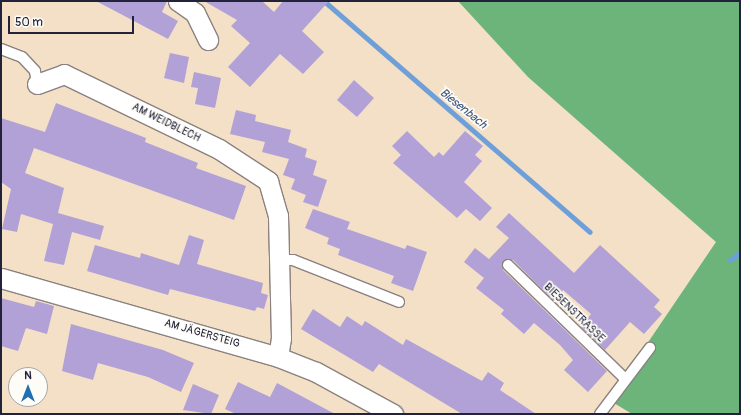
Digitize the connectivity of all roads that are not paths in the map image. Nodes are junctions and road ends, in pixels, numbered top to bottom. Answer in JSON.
{"nodes":[{"id":1,"x":178,"y":1,"type":"edge"},
{"id":2,"x":208,"y":40,"type":"dead end"},
{"id":3,"x":1,"y":49,"type":"edge"},
{"id":4,"x":37,"y":84,"type":"joint"},
{"id":5,"x":280,"y":260,"type":"junction"},
{"id":6,"x":508,"y":265,"type":"dead end"},
{"id":7,"x":1,"y":278,"type":"edge"},
{"id":8,"x":399,"y":302,"type":"dead end"},
{"id":9,"x":650,"y":348,"type":"dead end"},
{"id":10,"x":278,"y":357,"type":"junction"},
{"id":11,"x":624,"y":378,"type":"junction"},
{"id":12,"x":393,"y":414,"type":"edge"},
{"id":13,"x":600,"y":414,"type":"edge"}],
"edges":[{"from":1,"to":2,"type":"street"},
{"from":3,"to":4,"type":"lane","name":"AM WEIDBLECH"},
{"from":4,"to":5,"type":"street","name":"AM WEIDBLECH"},
{"from":5,"to":8,"type":"lane"},
{"from":5,"to":10,"type":"street","name":"AM WEIDBLECH"},
{"from":6,"to":11,"type":"lane","name":"BIESENSTRASSE"},
{"from":7,"to":10,"type":"street","name":"AM JÄGERSTEIG"},
{"from":9,"to":11,"type":"lane"},
{"from":10,"to":12,"type":"street","name":"AM JÄGERSTEIG"},
{"from":11,"to":13,"type":"lane"}]}
